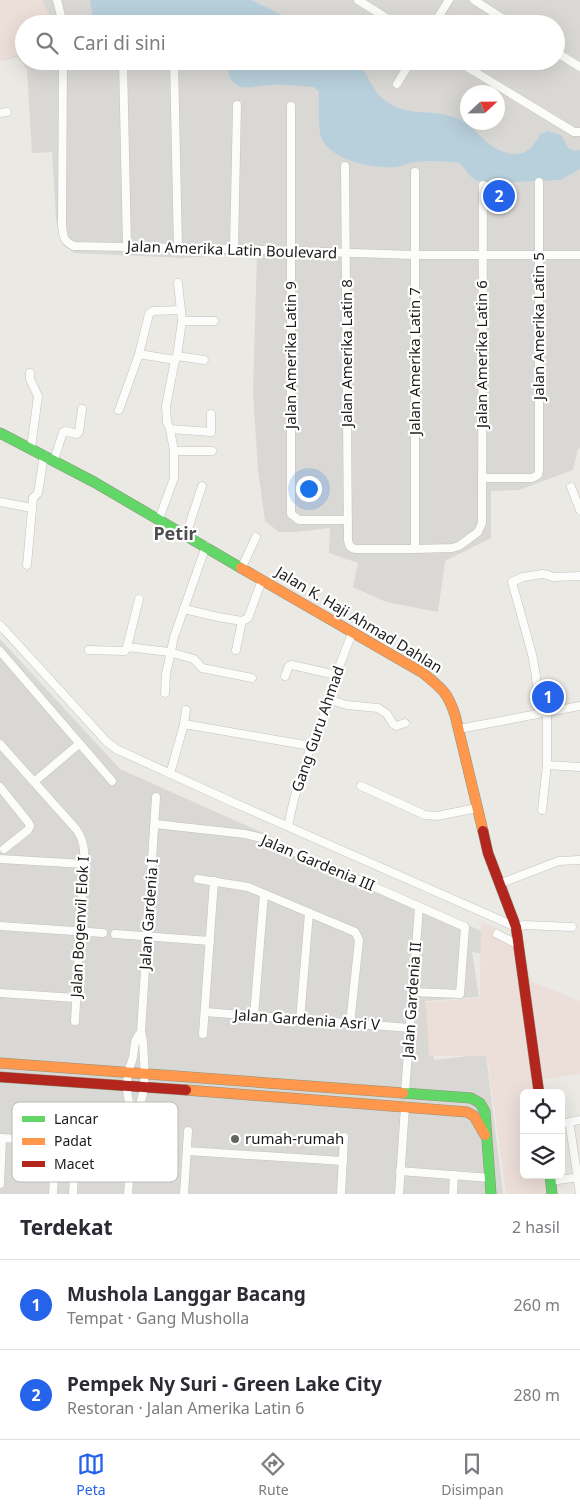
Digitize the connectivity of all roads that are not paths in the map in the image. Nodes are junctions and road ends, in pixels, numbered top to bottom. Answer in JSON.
{"nodes":[{"id":1,"x":57,"y":0,"type":"edge"},
{"id":2,"x":358,"y":0,"type":"edge"},
{"id":3,"x":449,"y":0,"type":"edge"},
{"id":4,"x":474,"y":0,"type":"edge"},
{"id":5,"x":61,"y":15,"type":"edge"},
{"id":6,"x":382,"y":15,"type":"edge"},
{"id":7,"x":440,"y":15,"type":"edge"},
{"id":8,"x":497,"y":15,"type":"edge"},
{"id":9,"x":565,"y":58,"type":"edge"},
{"id":10,"x":580,"y":67,"type":"edge"},
{"id":11,"x":63,"y":70,"type":"edge"},
{"id":12,"x":124,"y":70,"type":"edge"},
{"id":13,"x":174,"y":70,"type":"edge"},
{"id":14,"x":406,"y":70,"type":"edge"},
{"id":15,"x":471,"y":70,"type":"edge"},
{"id":16,"x":397,"y":84,"type":"dead end"},
{"id":17,"x":237,"y":105,"type":"dead end"},
{"id":18,"x":291,"y":106,"type":"dead end"},
{"id":19,"x":580,"y":132,"type":"edge"},
{"id":20,"x":345,"y":166,"type":"dead end"},
{"id":21,"x":414,"y":172,"type":"dead end"},
{"id":22,"x":539,"y":182,"type":"dead end"},
{"id":23,"x":483,"y":185,"type":"dead end"},
{"id":24,"x":126,"y":247,"type":"junction"},
{"id":25,"x":178,"y":248,"type":"junction"},
{"id":26,"x":234,"y":249,"type":"junction"},
{"id":27,"x":291,"y":251,"type":"junction"},
{"id":28,"x":346,"y":254,"type":"junction"},
{"id":29,"x":414,"y":255,"type":"junction"},
{"id":30,"x":483,"y":255,"type":"junction"},
{"id":31,"x":539,"y":255,"type":"junction"},
{"id":32,"x":580,"y":255,"type":"edge"},
{"id":33,"x":178,"y":283,"type":"dead end"},
{"id":34,"x":181,"y":310,"type":"junction"},
{"id":35,"x":182,"y":321,"type":"junction"},
{"id":36,"x":214,"y":322,"type":"dead end"},
{"id":37,"x":139,"y":354,"type":"junction"},
{"id":38,"x":176,"y":358,"type":"junction"},
{"id":39,"x":204,"y":360,"type":"dead end"},
{"id":40,"x":30,"y":373,"type":"dead end"},
{"id":41,"x":82,"y":409,"type":"dead end"},
{"id":42,"x":119,"y":410,"type":"dead end"},
{"id":43,"x":211,"y":414,"type":"dead end"},
{"id":44,"x":170,"y":429,"type":"junction"},
{"id":45,"x":0,"y":433,"type":"edge"},
{"id":46,"x":31,"y":448,"type":"junction"},
{"id":47,"x":174,"y":451,"type":"junction"},
{"id":48,"x":212,"y":451,"type":"dead end"},
{"id":49,"x":44,"y":455,"type":"junction"},
{"id":50,"x":54,"y":460,"type":"junction"},
{"id":51,"x":482,"y":478,"type":"junction"},
{"id":52,"x":202,"y":486,"type":"dead end"},
{"id":53,"x":571,"y":487,"type":"dead end"},
{"id":54,"x":0,"y":502,"type":"edge"},
{"id":55,"x":32,"y":508,"type":"junction"},
{"id":56,"x":580,"y":510,"type":"edge"},
{"id":57,"x":159,"y":519,"type":"junction"},
{"id":58,"x":348,"y":520,"type":"junction"},
{"id":59,"x":186,"y":535,"type":"junction"},
{"id":60,"x":256,"y":537,"type":"dead end"},
{"id":61,"x":206,"y":546,"type":"junction"},
{"id":62,"x":415,"y":549,"type":"junction"},
{"id":63,"x":27,"y":565,"type":"dead end"},
{"id":64,"x":242,"y":567,"type":"junction"},
{"id":65,"x":580,"y":576,"type":"edge"},
{"id":66,"x":262,"y":580,"type":"junction"},
{"id":67,"x":139,"y":598,"type":"dead end"},
{"id":68,"x":184,"y":609,"type":"junction"},
{"id":69,"x":242,"y":621,"type":"junction"},
{"id":70,"x":0,"y":626,"type":"edge"},
{"id":71,"x":352,"y":633,"type":"junction"},
{"id":72,"x":127,"y":647,"type":"junction"},
{"id":73,"x":89,"y":650,"type":"dead end"},
{"id":74,"x":236,"y":650,"type":"dead end"},
{"id":75,"x":0,"y":651,"type":"edge"},
{"id":76,"x":169,"y":652,"type":"junction"},
{"id":77,"x":336,"y":675,"type":"junction"},
{"id":78,"x":285,"y":676,"type":"dead end"},
{"id":79,"x":252,"y":678,"type":"dead end"},
{"id":80,"x":165,"y":693,"type":"dead end"},
{"id":81,"x":330,"y":700,"type":"junction"},
{"id":82,"x":580,"y":706,"type":"edge"},
{"id":83,"x":186,"y":710,"type":"dead end"},
{"id":84,"x":543,"y":713,"type":"junction"},
{"id":85,"x":405,"y":723,"type":"dead end"},
{"id":86,"x":184,"y":724,"type":"junction"},
{"id":87,"x":459,"y":728,"type":"junction"},
{"id":88,"x":0,"y":744,"type":"edge"},
{"id":89,"x":79,"y":744,"type":"junction"},
{"id":90,"x":311,"y":746,"type":"junction"},
{"id":91,"x":548,"y":765,"type":"junction"},
{"id":92,"x":580,"y":767,"type":"edge"},
{"id":93,"x":170,"y":774,"type":"junction"},
{"id":94,"x":112,"y":781,"type":"dead end"},
{"id":95,"x":34,"y":782,"type":"junction"},
{"id":96,"x":361,"y":786,"type":"dead end"},
{"id":97,"x":0,"y":787,"type":"edge"},
{"id":98,"x":156,"y":797,"type":"dead end"},
{"id":99,"x":476,"y":808,"type":"junction"},
{"id":100,"x":542,"y":810,"type":"dead end"},
{"id":101,"x":155,"y":824,"type":"junction"},
{"id":102,"x":288,"y":826,"type":"junction"},
{"id":103,"x":2,"y":846,"type":"edge"},
{"id":104,"x":0,"y":859,"type":"edge"},
{"id":105,"x":14,"y":860,"type":"junction"},
{"id":106,"x":580,"y":860,"type":"edge"},
{"id":107,"x":84,"y":864,"type":"junction"},
{"id":108,"x":198,"y":880,"type":"dead end"},
{"id":109,"x":214,"y":881,"type":"junction"},
{"id":110,"x":498,"y":884,"type":"junction"},
{"id":111,"x":264,"y":894,"type":"junction"},
{"id":112,"x":419,"y":907,"type":"junction"},
{"id":113,"x":309,"y":914,"type":"junction"},
{"id":114,"x":0,"y":926,"type":"edge"},
{"id":115,"x":572,"y":927,"type":"dead end"},
{"id":116,"x":80,"y":932,"type":"junction"},
{"id":117,"x":103,"y":933,"type":"dead end"},
{"id":118,"x":115,"y":934,"type":"dead end"},
{"id":119,"x":497,"y":934,"type":"dead end"},
{"id":120,"x":518,"y":935,"type":"junction"},
{"id":121,"x":147,"y":936,"type":"junction"},
{"id":122,"x":210,"y":940,"type":"junction"},
{"id":123,"x":412,"y":992,"type":"junction"},
{"id":124,"x":0,"y":993,"type":"edge"},
{"id":125,"x":76,"y":998,"type":"junction"},
{"id":126,"x":205,"y":1012,"type":"junction"},
{"id":127,"x":254,"y":1016,"type":"junction"},
{"id":128,"x":75,"y":1020,"type":"dead end"},
{"id":129,"x":300,"y":1020,"type":"junction"},
{"id":130,"x":350,"y":1024,"type":"junction"},
{"id":131,"x":410,"y":1028,"type":"junction"},
{"id":132,"x":141,"y":1032,"type":"junction"},
{"id":133,"x":203,"y":1034,"type":"dead end"},
{"id":134,"x":133,"y":1057,"type":"junction"},
{"id":135,"x":144,"y":1058,"type":"junction"},
{"id":136,"x":0,"y":1063,"type":"edge"},
{"id":137,"x":128,"y":1072,"type":"junction"},
{"id":138,"x":145,"y":1073,"type":"junction"},
{"id":139,"x":0,"y":1077,"type":"edge"},
{"id":140,"x":127,"y":1086,"type":"junction"},
{"id":141,"x":144,"y":1087,"type":"junction"},
{"id":142,"x":538,"y":1089,"type":"edge"},
{"id":143,"x":405,"y":1092,"type":"junction"},
{"id":144,"x":129,"y":1102,"type":"edge"},
{"id":145,"x":142,"y":1102,"type":"edge"},
{"id":146,"x":405,"y":1107,"type":"junction"},
{"id":147,"x":580,"y":1120,"type":"edge"},
{"id":148,"x":565,"y":1123,"type":"edge"},
{"id":149,"x":570,"y":1127,"type":"dead end"},
{"id":150,"x":188,"y":1131,"type":"dead end"},
{"id":151,"x":344,"y":1136,"type":"dead end"},
{"id":152,"x":1,"y":1138,"type":"edge"},
{"id":153,"x":486,"y":1138,"type":"junction"},
{"id":154,"x":187,"y":1151,"type":"junction"},
{"id":155,"x":343,"y":1161,"type":"junction"},
{"id":156,"x":400,"y":1171,"type":"junction"},
{"id":157,"x":454,"y":1175,"type":"junction"},
{"id":158,"x":579,"y":1177,"type":"edge"},
{"id":159,"x":490,"y":1178,"type":"junction"},
{"id":160,"x":565,"y":1178,"type":"edge"},
{"id":161,"x":554,"y":1179,"type":"edge"},
{"id":162,"x":0,"y":1184,"type":"edge"},
{"id":163,"x":184,"y":1194,"type":"edge"},
{"id":164,"x":341,"y":1194,"type":"edge"},
{"id":165,"x":399,"y":1194,"type":"edge"},
{"id":166,"x":453,"y":1194,"type":"edge"},
{"id":167,"x":491,"y":1194,"type":"edge"},
{"id":168,"x":552,"y":1194,"type":"edge"},
{"id":169,"x":580,"y":1194,"type":"edge"}],
"edges":[{"from":1,"to":5,"type":"street"},
{"from":2,"to":6,"type":"street"},
{"from":3,"to":7,"type":"street"},
{"from":4,"to":8,"type":"street"},
{"from":9,"to":10,"type":"street"},
{"from":11,"to":24,"type":"street","name":"Jalan Amerika Latin Boulevard"},
{"from":12,"to":24,"type":"street"},
{"from":13,"to":25,"type":"street"},
{"from":14,"to":16,"type":"street"},
{"from":15,"to":19,"type":"street"},
{"from":17,"to":26,"type":"street"},
{"from":18,"to":27,"type":"street","name":"Jalan Amerika Latin 9"},
{"from":20,"to":28,"type":"street","name":"Jalan Amerika Latin 8"},
{"from":21,"to":29,"type":"street","name":"Jalan Amerika Latin 7"},
{"from":22,"to":31,"type":"street","name":"Jalan Amerika Latin 5"},
{"from":23,"to":30,"type":"street","name":"Jalan Amerika Latin 6"},
{"from":24,"to":25,"type":"street","name":"Jalan Amerika Latin Boulevard"},
{"from":25,"to":26,"type":"street","name":"Jalan Amerika Latin Boulevard"},
{"from":26,"to":27,"type":"street","name":"Jalan Amerika Latin Boulevard"},
{"from":27,"to":28,"type":"street","name":"Jalan Amerika Latin Boulevard"},
{"from":27,"to":58,"type":"street","name":"Jalan Amerika Latin 9"},
{"from":28,"to":29,"type":"street","name":"Jalan Amerika Latin Boulevard"},
{"from":28,"to":58,"type":"street","name":"Jalan Amerika Latin 8"},
{"from":29,"to":30,"type":"street","name":"Jalan Amerika Latin Boulevard"},
{"from":29,"to":62,"type":"street","name":"Jalan Amerika Latin 7"},
{"from":30,"to":31,"type":"street","name":"Jalan Amerika Latin Boulevard"},
{"from":30,"to":51,"type":"street","name":"Jalan Amerika Latin 6"},
{"from":31,"to":32,"type":"street","name":"Jalan Amerika Latin Boulevard"},
{"from":31,"to":51,"type":"street","name":"Jalan Amerika Latin 5"},
{"from":33,"to":34,"type":"street"},
{"from":34,"to":35,"type":"street"},
{"from":34,"to":37,"type":"street"},
{"from":35,"to":36,"type":"street"},
{"from":35,"to":38,"type":"street"},
{"from":37,"to":38,"type":"street"},
{"from":37,"to":42,"type":"street"},
{"from":38,"to":39,"type":"street"},
{"from":38,"to":44,"type":"street"},
{"from":40,"to":46,"type":"street"},
{"from":41,"to":50,"type":"street"},
{"from":43,"to":44,"type":"street"},
{"from":44,"to":47,"type":"street"},
{"from":45,"to":46,"type":"street","name":"Jalan K. Haji Ahmad Dahlan"},
{"from":46,"to":49,"type":"street","name":"Jalan K. Haji Ahmad Dahlan"},
{"from":47,"to":48,"type":"street"},
{"from":47,"to":57,"type":"street"},
{"from":49,"to":50,"type":"street","name":"Jalan K. Haji Ahmad Dahlan"},
{"from":49,"to":55,"type":"street"},
{"from":50,"to":57,"type":"street","name":"Jalan K. Haji Ahmad Dahlan"},
{"from":51,"to":62,"type":"street","name":"Jalan Amerika Latin 6"},
{"from":52,"to":59,"type":"street"},
{"from":53,"to":56,"type":"street"},
{"from":54,"to":55,"type":"street"},
{"from":55,"to":63,"type":"street"},
{"from":57,"to":59,"type":"street","name":"Jalan K. Haji Ahmad Dahlan"},
{"from":58,"to":62,"type":"street","name":"Jalan Amerika Latin 8"},
{"from":59,"to":61,"type":"street","name":"Jalan K. Haji Ahmad Dahlan"},
{"from":60,"to":64,"type":"street"},
{"from":61,"to":64,"type":"street","name":"Jalan K. Haji Ahmad Dahlan"},
{"from":61,"to":68,"type":"street"},
{"from":64,"to":66,"type":"street","name":"Jalan K. Haji Ahmad Dahlan"},
{"from":65,"to":84,"type":"street"},
{"from":66,"to":69,"type":"street"},
{"from":66,"to":71,"type":"street","name":"Jalan K. Haji Ahmad Dahlan"},
{"from":67,"to":72,"type":"street"},
{"from":68,"to":69,"type":"street"},
{"from":68,"to":76,"type":"street"},
{"from":69,"to":74,"type":"street"},
{"from":70,"to":93,"type":"street"},
{"from":71,"to":77,"type":"street","name":"Gang Guru Ahmad"},
{"from":71,"to":87,"type":"street","name":"Jalan K. Haji Ahmad Dahlan"},
{"from":72,"to":73,"type":"street"},
{"from":72,"to":76,"type":"street"},
{"from":75,"to":89,"type":"street"},
{"from":76,"to":79,"type":"street"},
{"from":76,"to":80,"type":"street"},
{"from":77,"to":78,"type":"street"},
{"from":77,"to":81,"type":"street","name":"Gang Guru Ahmad"},
{"from":81,"to":85,"type":"street"},
{"from":81,"to":90,"type":"street","name":"Gang Guru Ahmad"},
{"from":82,"to":84,"type":"street"},
{"from":83,"to":86,"type":"street"},
{"from":84,"to":87,"type":"street"},
{"from":84,"to":91,"type":"street"},
{"from":86,"to":90,"type":"street"},
{"from":86,"to":93,"type":"street"},
{"from":87,"to":99,"type":"street","name":"Jalan K. Haji Ahmad Dahlan"},
{"from":88,"to":95,"type":"street","name":"Jalan Bogenvil Elok I"},
{"from":89,"to":94,"type":"street"},
{"from":89,"to":95,"type":"street"},
{"from":90,"to":102,"type":"street","name":"Gang Guru Ahmad"},
{"from":91,"to":92,"type":"street"},
{"from":91,"to":100,"type":"street"},
{"from":93,"to":102,"type":"street"},
{"from":95,"to":107,"type":"street","name":"Jalan Bogenvil Elok I"},
{"from":96,"to":99,"type":"street"},
{"from":97,"to":103,"type":"street"},
{"from":98,"to":101,"type":"street","name":"Jalan Gardenia I"},
{"from":99,"to":110,"type":"street","name":"Jalan K. Haji Ahmad Dahlan"},
{"from":101,"to":112,"type":"street","name":"Jalan Gardenia III"},
{"from":101,"to":121,"type":"street","name":"Jalan Gardenia I"},
{"from":102,"to":120,"type":"street"},
{"from":103,"to":105,"type":"street"},
{"from":104,"to":105,"type":"street"},
{"from":105,"to":107,"type":"street"},
{"from":106,"to":110,"type":"street"},
{"from":107,"to":116,"type":"street","name":"Jalan Bogenvil Elok I"},
{"from":108,"to":109,"type":"street"},
{"from":109,"to":111,"type":"street"},
{"from":109,"to":122,"type":"street"},
{"from":110,"to":120,"type":"street","name":"Jalan K. Haji Ahmad Dahlan"},
{"from":111,"to":113,"type":"street"},
{"from":111,"to":127,"type":"street"},
{"from":112,"to":123,"type":"street","name":"Jalan Gardenia II"},
{"from":112,"to":123,"type":"street","name":"Jalan Gardenia III"},
{"from":113,"to":129,"type":"street"},
{"from":113,"to":130,"type":"street"},
{"from":114,"to":116,"type":"street"},
{"from":115,"to":120,"type":"street"},
{"from":116,"to":117,"type":"street"},
{"from":116,"to":125,"type":"street","name":"Jalan Bogenvil Elok I"},
{"from":118,"to":121,"type":"street"},
{"from":119,"to":120,"type":"street"},
{"from":120,"to":142,"type":"street","name":"Jalan K. Haji Ahmad Dahlan"},
{"from":121,"to":122,"type":"street"},
{"from":121,"to":132,"type":"street","name":"Jalan Gardenia I"},
{"from":122,"to":126,"type":"street"},
{"from":123,"to":131,"type":"street","name":"Jalan Gardenia II"},
{"from":124,"to":125,"type":"street"},
{"from":125,"to":128,"type":"street","name":"Jalan Bogenvil Elok I"},
{"from":126,"to":127,"type":"street","name":"Jalan Gardenia Asri V"},
{"from":126,"to":133,"type":"street"},
{"from":127,"to":129,"type":"street","name":"Jalan Gardenia Asri V"},
{"from":129,"to":130,"type":"street","name":"Jalan Gardenia Asri V"},
{"from":130,"to":131,"type":"street","name":"Jalan Gardenia Asri V"},
{"from":131,"to":143,"type":"street","name":"Jalan Gardenia II"},
{"from":132,"to":134,"type":"street","name":"Jalan Gardenia I"},
{"from":132,"to":135,"type":"street","name":"Jalan Gardenia I"},
{"from":134,"to":135,"type":"street"},
{"from":134,"to":137,"type":"street","name":"Jalan Gardenia I"},
{"from":135,"to":138,"type":"street","name":"Jalan Gardenia I"},
{"from":136,"to":137,"type":"street"},
{"from":137,"to":138,"type":"street"},
{"from":137,"to":140,"type":"street","name":"Jalan Gardenia I"},
{"from":138,"to":141,"type":"street","name":"Jalan Gardenia I"},
{"from":138,"to":143,"type":"street"},
{"from":139,"to":140,"type":"street"},
{"from":140,"to":141,"type":"street"},
{"from":140,"to":144,"type":"street","name":"Jalan Gardenia I"},
{"from":141,"to":145,"type":"street","name":"Jalan Gardenia I"},
{"from":141,"to":146,"type":"street"},
{"from":143,"to":146,"type":"street"},
{"from":143,"to":146,"type":"street"},
{"from":143,"to":153,"type":"street"},
{"from":146,"to":153,"type":"street"},
{"from":146,"to":156,"type":"street"},
{"from":147,"to":148,"type":"street"},
{"from":149,"to":158,"type":"street"},
{"from":150,"to":154,"type":"street"},
{"from":151,"to":155,"type":"street"},
{"from":152,"to":162,"type":"street"},
{"from":153,"to":159,"type":"street"},
{"from":154,"to":155,"type":"street"},
{"from":154,"to":163,"type":"street"},
{"from":155,"to":164,"type":"street"},
{"from":156,"to":157,"type":"street"},
{"from":156,"to":165,"type":"street"},
{"from":157,"to":159,"type":"street"},
{"from":157,"to":166,"type":"street"},
{"from":158,"to":160,"type":"street"},
{"from":158,"to":169,"type":"street"},
{"from":159,"to":167,"type":"street"},
{"from":161,"to":168,"type":"street"}]}
